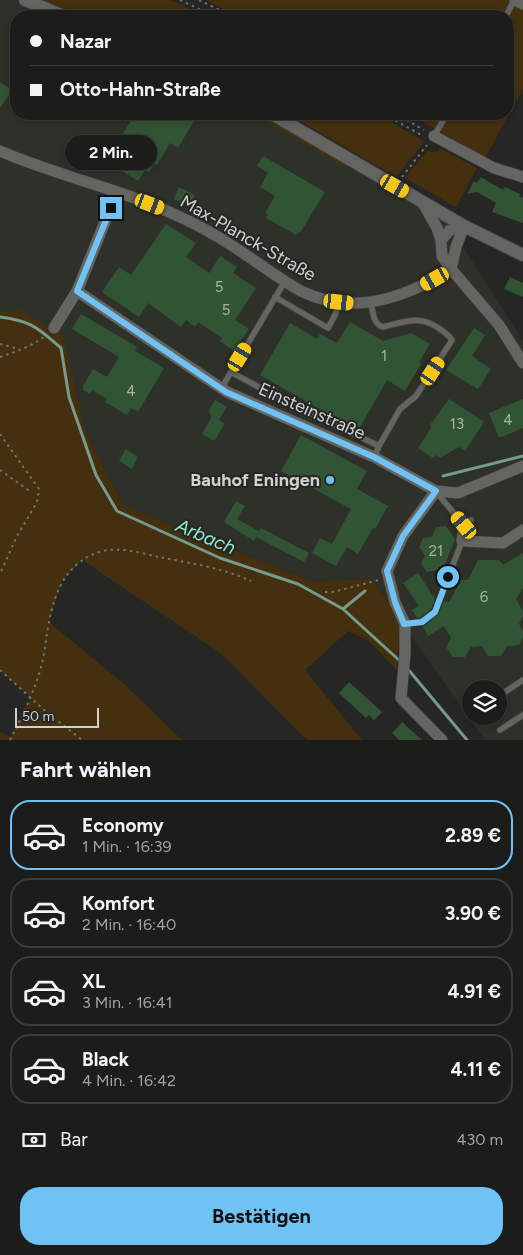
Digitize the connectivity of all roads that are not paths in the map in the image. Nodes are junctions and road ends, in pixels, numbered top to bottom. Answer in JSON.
{"nodes":[{"id":1,"x":24,"y":0,"type":"edge"},
{"id":2,"x":515,"y":0,"type":"edge"},
{"id":3,"x":523,"y":4,"type":"edge"},
{"id":4,"x":49,"y":10,"type":"edge"},
{"id":5,"x":282,"y":120,"type":"edge"},
{"id":6,"x":442,"y":120,"type":"edge"},
{"id":7,"x":428,"y":138,"type":"joint"},
{"id":8,"x":0,"y":151,"type":"edge"},
{"id":9,"x":523,"y":177,"type":"edge"},
{"id":10,"x":117,"y":192,"type":"junction"},
{"id":11,"x":424,"y":203,"type":"junction"},
{"id":12,"x":464,"y":226,"type":"junction"},
{"id":13,"x":441,"y":240,"type":"junction"},
{"id":14,"x":523,"y":255,"type":"edge"},
{"id":15,"x":451,"y":269,"type":"junction"},
{"id":16,"x":285,"y":281,"type":"junction"},
{"id":17,"x":77,"y":291,"type":"junction"},
{"id":18,"x":275,"y":297,"type":"junction"},
{"id":19,"x":339,"y":302,"type":"junction"},
{"id":20,"x":371,"y":302,"type":"junction"},
{"id":21,"x":54,"y":328,"type":"dead end"},
{"id":22,"x":523,"y":363,"type":"edge"},
{"id":23,"x":231,"y":372,"type":"junction"},
{"id":24,"x":221,"y":389,"type":"junction"},
{"id":25,"x":379,"y":446,"type":"junction"},
{"id":26,"x":374,"y":457,"type":"junction"},
{"id":27,"x":523,"y":466,"type":"edge"},
{"id":28,"x":436,"y":491,"type":"junction"},
{"id":29,"x":468,"y":523,"type":"joint"},
{"id":30,"x":523,"y":530,"type":"edge"},
{"id":31,"x":462,"y":541,"type":"junction"},
{"id":32,"x":404,"y":624,"type":"junction"},
{"id":33,"x":523,"y":680,"type":"edge"},
{"id":34,"x":507,"y":691,"type":"edge"},
{"id":35,"x":523,"y":715,"type":"edge"},
{"id":36,"x":500,"y":730,"type":"dead end"},
{"id":37,"x":442,"y":740,"type":"edge"}],
"edges":[{"from":1,"to":4,"type":"main road"},
{"from":2,"to":3,"type":"street"},
{"from":5,"to":11,"type":"main road"},
{"from":6,"to":7,"type":"lane"},
{"from":7,"to":9,"type":"street"},
{"from":8,"to":10,"type":"street","name":"Max-Planck-Straße"},
{"from":10,"to":16,"type":"street","name":"Max-Planck-Straße"},
{"from":10,"to":17,"type":"street"},
{"from":11,"to":12,"type":"main road"},
{"from":11,"to":13,"type":"street"},
{"from":12,"to":13,"type":"street"},
{"from":12,"to":14,"type":"main road"},
{"from":12,"to":15,"type":"street"},
{"from":13,"to":15,"type":"street"},
{"from":15,"to":20,"type":"street","name":"Max-Planck-Straße"},
{"from":15,"to":22,"type":"street"},
{"from":16,"to":18,"type":"lane"},
{"from":16,"to":19,"type":"street","name":"Max-Planck-Straße"},
{"from":17,"to":21,"type":"street"},
{"from":17,"to":24,"type":"street","name":"Einsteinstraße"},
{"from":18,"to":19,"type":"lane"},
{"from":18,"to":23,"type":"lane"},
{"from":19,"to":20,"type":"street","name":"Max-Planck-Straße"},
{"from":20,"to":25,"type":"lane"},
{"from":23,"to":24,"type":"lane"},
{"from":23,"to":25,"type":"lane"},
{"from":24,"to":26,"type":"street","name":"Einsteinstraße"},
{"from":25,"to":26,"type":"lane"},
{"from":26,"to":28,"type":"street","name":"Einsteinstraße"},
{"from":27,"to":28,"type":"street"},
{"from":28,"to":29,"type":"lane"},
{"from":28,"to":32,"type":"street"},
{"from":29,"to":31,"type":"street"},
{"from":30,"to":31,"type":"street"},
{"from":31,"to":32,"type":"lane"},
{"from":32,"to":37,"type":"street"},
{"from":33,"to":34,"type":"lane"},
{"from":35,"to":36,"type":"lane"}]}
